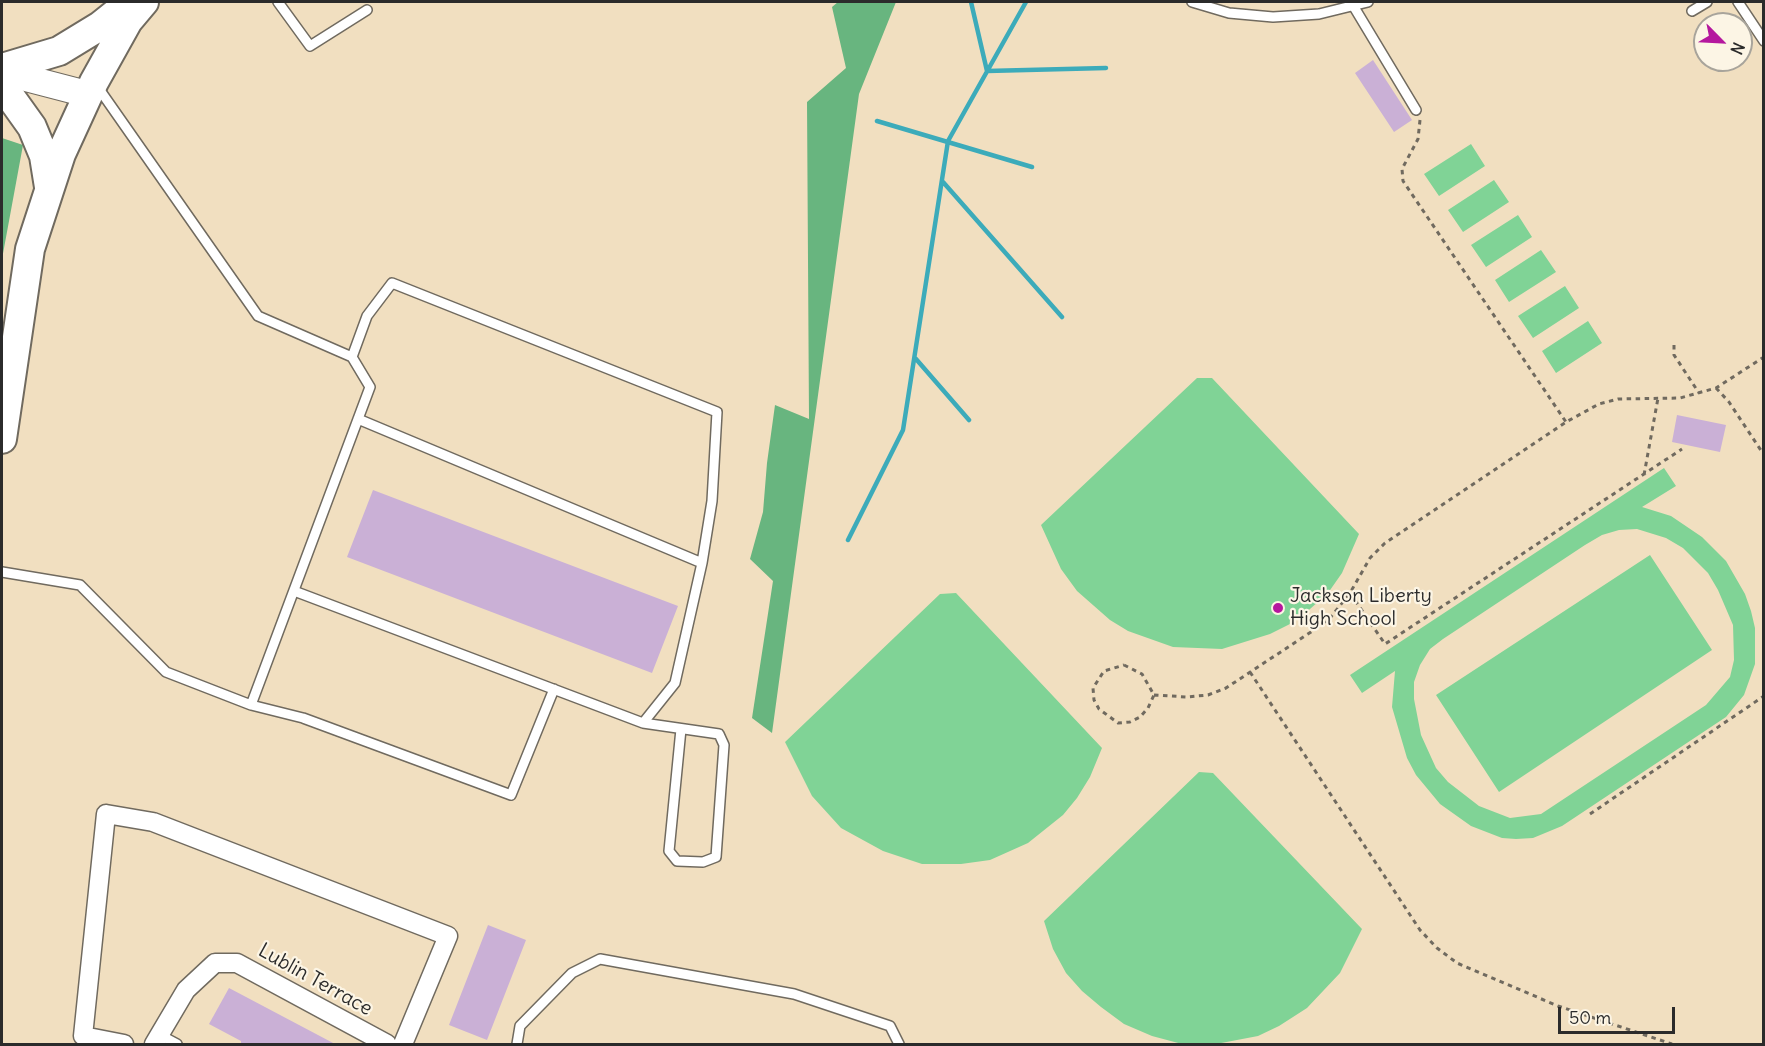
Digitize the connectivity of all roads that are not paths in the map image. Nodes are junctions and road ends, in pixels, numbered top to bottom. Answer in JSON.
{"nodes":[{"id":1,"x":130,"y":2,"type":"edge"},
{"id":2,"x":144,"y":2,"type":"edge"},
{"id":3,"x":278,"y":2,"type":"edge"},
{"id":4,"x":1192,"y":2,"type":"edge"},
{"id":5,"x":1368,"y":2,"type":"edge"},
{"id":6,"x":1707,"y":2,"type":"edge"},
{"id":7,"x":1738,"y":2,"type":"edge"},
{"id":8,"x":1354,"y":7,"type":"junction"},
{"id":9,"x":367,"y":10,"type":"dead end"},
{"id":10,"x":1692,"y":11,"type":"dead end"},
{"id":11,"x":1764,"y":41,"type":"edge"},
{"id":12,"x":2,"y":68,"type":"edge"},
{"id":13,"x":2,"y":76,"type":"edge"},
{"id":14,"x":90,"y":88,"type":"junction"},
{"id":15,"x":2,"y":94,"type":"edge"},
{"id":16,"x":1416,"y":110,"type":"road end"},
{"id":17,"x":50,"y":189,"type":"junction"},
{"id":18,"x":352,"y":357,"type":"junction"},
{"id":19,"x":5,"y":398,"type":"edge"},
{"id":20,"x":358,"y":419,"type":"junction"},
{"id":21,"x":2,"y":439,"type":"edge"},
{"id":22,"x":702,"y":563,"type":"junction"},
{"id":23,"x":2,"y":572,"type":"edge"},
{"id":24,"x":294,"y":591,"type":"junction"},
{"id":25,"x":554,"y":689,"type":"junction"},
{"id":26,"x":251,"y":705,"type":"junction"},
{"id":27,"x":643,"y":723,"type":"junction"},
{"id":28,"x":681,"y":729,"type":"junction"},
{"id":29,"x":83,"y":1040,"type":"edge"},
{"id":30,"x":157,"y":1040,"type":"edge"},
{"id":31,"x":124,"y":1044,"type":"edge"},
{"id":32,"x":177,"y":1044,"type":"edge"},
{"id":33,"x":387,"y":1044,"type":"edge"},
{"id":34,"x":403,"y":1044,"type":"edge"},
{"id":35,"x":517,"y":1044,"type":"edge"},
{"id":36,"x":899,"y":1044,"type":"edge"}],
"edges":[{"from":1,"to":12,"type":"main road"},
{"from":2,"to":14,"type":"main road"},
{"from":3,"to":9,"type":"lane"},
{"from":4,"to":8,"type":"lane"},
{"from":5,"to":8,"type":"lane"},
{"from":6,"to":10,"type":"lane"},
{"from":7,"to":11,"type":"lane"},
{"from":8,"to":16,"type":"lane"},
{"from":13,"to":14,"type":"main road"},
{"from":14,"to":17,"type":"main road"},
{"from":14,"to":18,"type":"lane"},
{"from":15,"to":17,"type":"main road"},
{"from":17,"to":19,"type":"main road"},
{"from":18,"to":20,"type":"lane"},
{"from":18,"to":22,"type":"lane"},
{"from":19,"to":21,"type":"main road"},
{"from":20,"to":22,"type":"lane"},
{"from":20,"to":24,"type":"lane"},
{"from":22,"to":27,"type":"lane"},
{"from":23,"to":26,"type":"lane"},
{"from":24,"to":25,"type":"lane"},
{"from":24,"to":26,"type":"lane"},
{"from":25,"to":26,"type":"lane"},
{"from":25,"to":27,"type":"lane"},
{"from":27,"to":28,"type":"lane"},
{"from":28,"to":28,"type":"lane"},
{"from":29,"to":31,"type":"street"},
{"from":29,"to":34,"type":"street"},
{"from":30,"to":32,"type":"lane"},
{"from":30,"to":33,"type":"street","name":"Lublin Terrace"},
{"from":35,"to":36,"type":"lane"}]}
